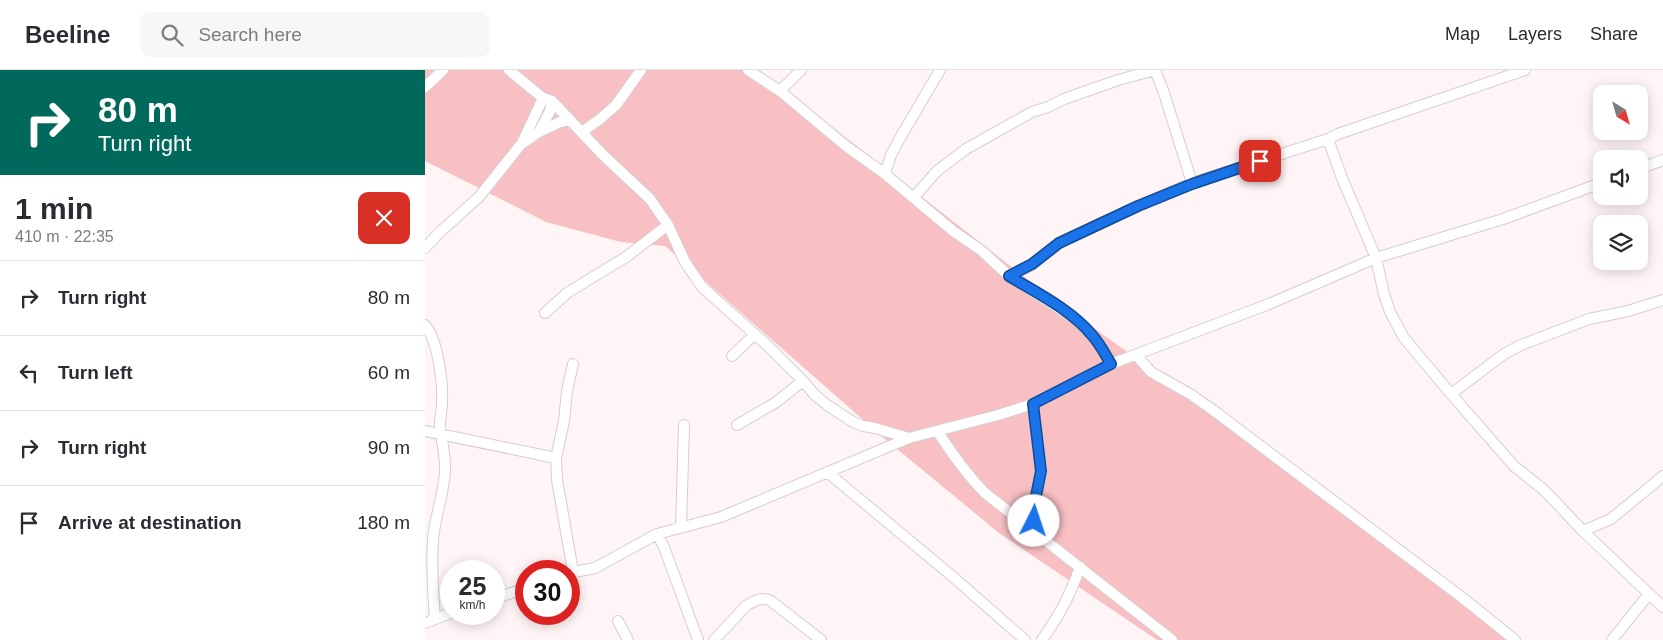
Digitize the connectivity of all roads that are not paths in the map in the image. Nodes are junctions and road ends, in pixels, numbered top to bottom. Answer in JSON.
{"nodes":[{"id":1,"x":443,"y":70,"type":"edge"},
{"id":2,"x":509,"y":70,"type":"edge"},
{"id":3,"x":641,"y":70,"type":"edge"},
{"id":4,"x":748,"y":70,"type":"edge"},
{"id":5,"x":801,"y":70,"type":"edge"},
{"id":6,"x":940,"y":70,"type":"edge"},
{"id":7,"x":1155,"y":70,"type":"edge"},
{"id":8,"x":1525,"y":70,"type":"edge"},
{"id":9,"x":425,"y":87,"type":"edge"},
{"id":10,"x":780,"y":92,"type":"junction"},
{"id":11,"x":548,"y":100,"type":"junction"},
{"id":12,"x":570,"y":120,"type":"junction"},
{"id":13,"x":539,"y":132,"type":"junction"},
{"id":14,"x":582,"y":132,"type":"junction"},
{"id":15,"x":1328,"y":139,"type":"junction"},
{"id":16,"x":522,"y":143,"type":"junction"},
{"id":17,"x":1663,"y":160,"type":"edge"},
{"id":18,"x":1648,"y":166,"type":"edge"},
{"id":19,"x":885,"y":174,"type":"junction"},
{"id":20,"x":1192,"y":184,"type":"junction"},
{"id":21,"x":1593,"y":186,"type":"edge"},
{"id":22,"x":914,"y":197,"type":"junction"},
{"id":23,"x":668,"y":225,"type":"junction"},
{"id":24,"x":425,"y":248,"type":"edge"},
{"id":25,"x":1376,"y":258,"type":"junction"},
{"id":26,"x":1009,"y":276,"type":"junction"},
{"id":27,"x":1663,"y":300,"type":"edge"},
{"id":28,"x":545,"y":313,"type":"dead end"},
{"id":29,"x":425,"y":325,"type":"edge"},
{"id":30,"x":755,"y":334,"type":"junction"},
{"id":31,"x":732,"y":356,"type":"dead end"},
{"id":32,"x":1136,"y":356,"type":"junction"},
{"id":33,"x":573,"y":364,"type":"dead end"},
{"id":34,"x":1111,"y":364,"type":"junction"},
{"id":35,"x":803,"y":381,"type":"junction"},
{"id":36,"x":1451,"y":394,"type":"junction"},
{"id":37,"x":1033,"y":404,"type":"junction"},
{"id":38,"x":684,"y":425,"type":"dead end"},
{"id":39,"x":737,"y":425,"type":"dead end"},
{"id":40,"x":425,"y":431,"type":"edge"},
{"id":41,"x":937,"y":431,"type":"junction"},
{"id":42,"x":442,"y":434,"type":"junction"},
{"id":43,"x":909,"y":438,"type":"junction"},
{"id":44,"x":555,"y":458,"type":"junction"},
{"id":45,"x":827,"y":472,"type":"junction"},
{"id":46,"x":1663,"y":476,"type":"edge"},
{"id":47,"x":681,"y":528,"type":"junction"},
{"id":48,"x":1583,"y":531,"type":"junction"},
{"id":49,"x":657,"y":534,"type":"junction"},
{"id":50,"x":1039,"y":534,"type":"junction"},
{"id":51,"x":569,"y":560,"type":"edge"},
{"id":52,"x":1080,"y":567,"type":"junction"},
{"id":53,"x":580,"y":570,"type":"edge"},
{"id":54,"x":1649,"y":594,"type":"junction"},
{"id":55,"x":1663,"y":607,"type":"edge"},
{"id":56,"x":440,"y":617,"type":"edge"},
{"id":57,"x":435,"y":619,"type":"junction"},
{"id":58,"x":618,"y":621,"type":"dead end"},
{"id":59,"x":425,"y":623,"type":"edge"},
{"id":60,"x":628,"y":640,"type":"edge"},
{"id":61,"x":698,"y":640,"type":"edge"},
{"id":62,"x":714,"y":640,"type":"edge"},
{"id":63,"x":821,"y":640,"type":"edge"},
{"id":64,"x":1025,"y":640,"type":"edge"},
{"id":65,"x":1042,"y":640,"type":"edge"},
{"id":66,"x":1172,"y":640,"type":"edge"},
{"id":67,"x":1515,"y":640,"type":"edge"},
{"id":68,"x":1611,"y":640,"type":"edge"}],
"edges":[{"from":1,"to":9,"type":"street"},
{"from":2,"to":11,"type":"street"},
{"from":3,"to":14,"type":"street"},
{"from":4,"to":10,"type":"street"},
{"from":5,"to":10,"type":"street"},
{"from":6,"to":19,"type":"street"},
{"from":7,"to":20,"type":"street"},
{"from":7,"to":22,"type":"street"},
{"from":8,"to":15,"type":"street"},
{"from":10,"to":19,"type":"street"},
{"from":11,"to":12,"type":"street"},
{"from":11,"to":13,"type":"street"},
{"from":11,"to":16,"type":"street"},
{"from":12,"to":13,"type":"street"},
{"from":12,"to":14,"type":"street"},
{"from":13,"to":16,"type":"street"},
{"from":14,"to":23,"type":"street"},
{"from":15,"to":20,"type":"street"},
{"from":15,"to":25,"type":"street"},
{"from":16,"to":24,"type":"street"},
{"from":17,"to":18,"type":"street"},
{"from":19,"to":22,"type":"street"},
{"from":20,"to":26,"type":"street"},
{"from":21,"to":25,"type":"street"},
{"from":22,"to":26,"type":"street"},
{"from":23,"to":28,"type":"street"},
{"from":23,"to":30,"type":"street"},
{"from":25,"to":32,"type":"street"},
{"from":25,"to":36,"type":"street"},
{"from":26,"to":34,"type":"street"},
{"from":27,"to":36,"type":"street"},
{"from":29,"to":42,"type":"street"},
{"from":30,"to":31,"type":"street"},
{"from":30,"to":35,"type":"street"},
{"from":32,"to":34,"type":"street"},
{"from":32,"to":67,"type":"street"},
{"from":33,"to":44,"type":"street"},
{"from":34,"to":37,"type":"street"},
{"from":35,"to":39,"type":"street"},
{"from":35,"to":43,"type":"street"},
{"from":36,"to":48,"type":"street"},
{"from":37,"to":41,"type":"street"},
{"from":37,"to":50,"type":"street"},
{"from":38,"to":47,"type":"street"},
{"from":40,"to":42,"type":"street"},
{"from":41,"to":43,"type":"street"},
{"from":41,"to":50,"type":"street"},
{"from":42,"to":44,"type":"street"},
{"from":42,"to":57,"type":"street"},
{"from":43,"to":45,"type":"street"},
{"from":44,"to":51,"type":"street"},
{"from":45,"to":47,"type":"street"},
{"from":45,"to":64,"type":"street"},
{"from":46,"to":48,"type":"street"},
{"from":47,"to":49,"type":"street"},
{"from":48,"to":54,"type":"street"},
{"from":49,"to":53,"type":"street"},
{"from":49,"to":61,"type":"street"},
{"from":50,"to":52,"type":"street"},
{"from":52,"to":65,"type":"street"},
{"from":52,"to":66,"type":"street"},
{"from":54,"to":55,"type":"street"},
{"from":54,"to":68,"type":"street"},
{"from":56,"to":57,"type":"street"},
{"from":57,"to":59,"type":"street"},
{"from":58,"to":60,"type":"street"},
{"from":62,"to":63,"type":"street"}]}
